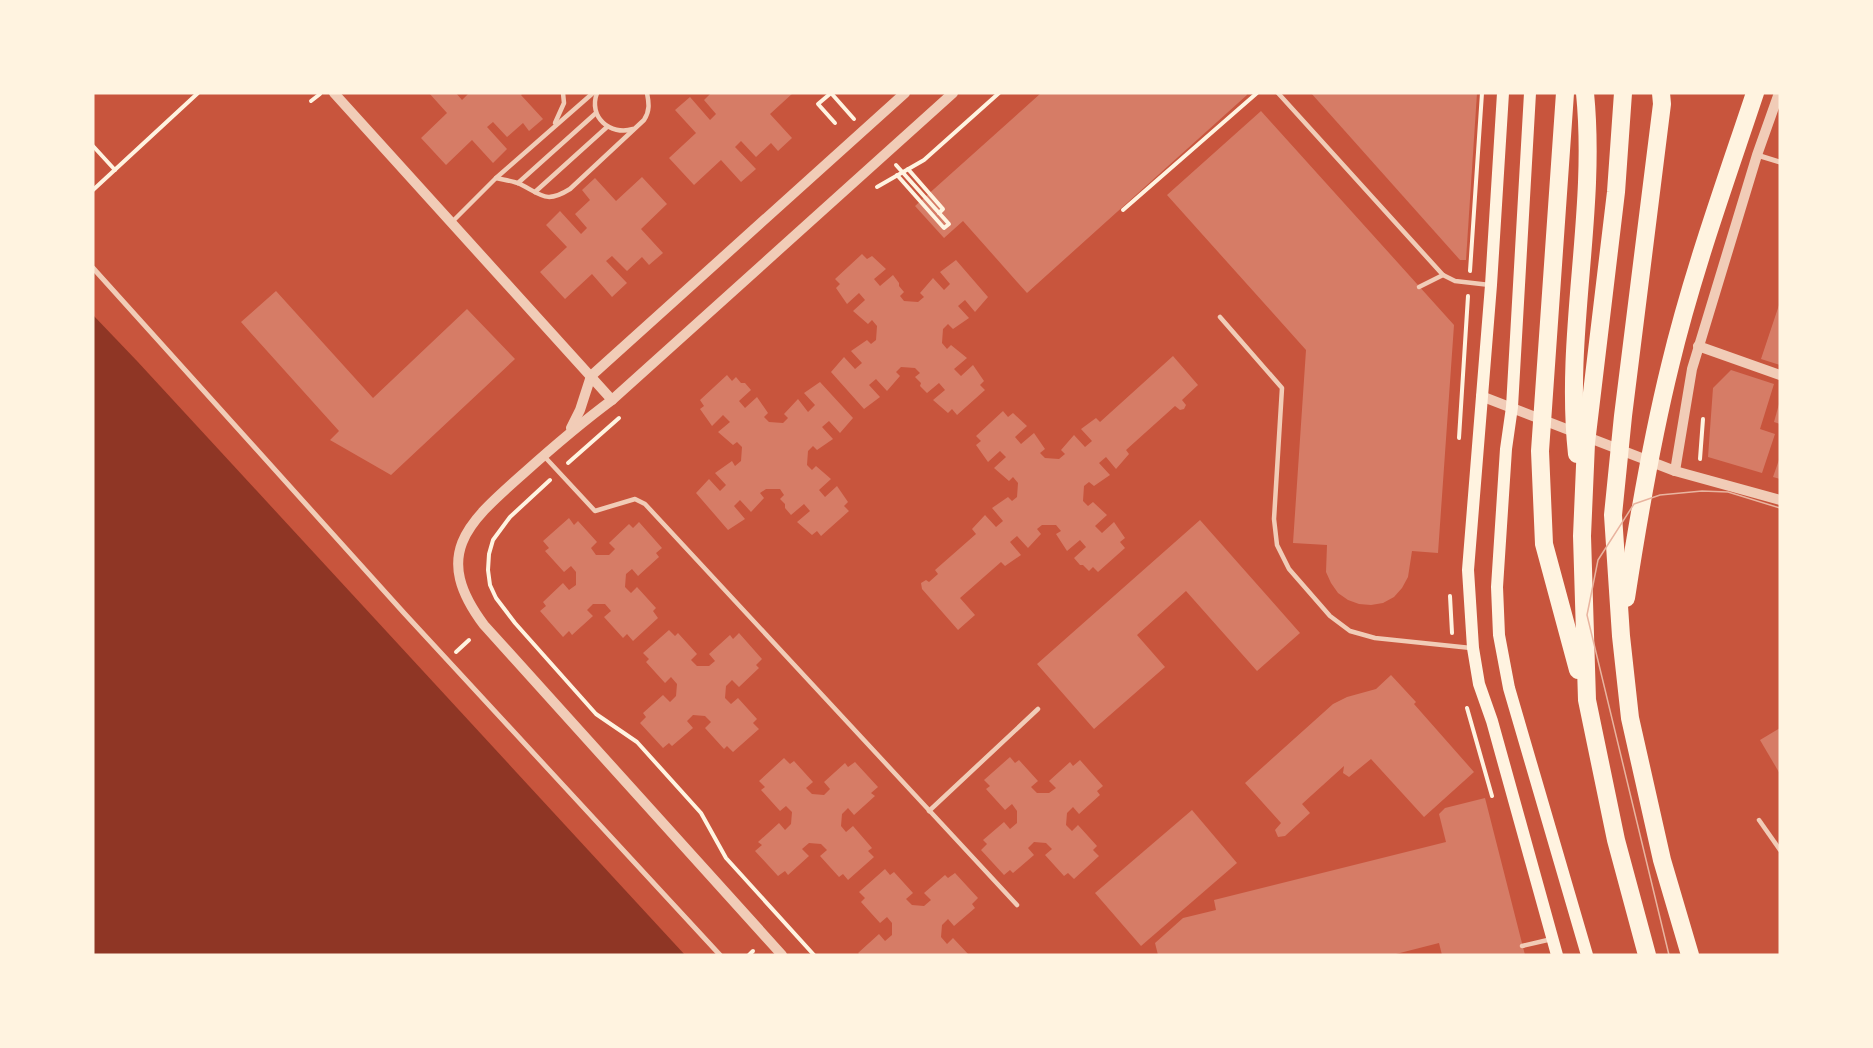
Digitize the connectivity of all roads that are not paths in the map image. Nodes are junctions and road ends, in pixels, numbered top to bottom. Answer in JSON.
{"nodes":[{"id":1,"x":334,"y":93,"type":"edge"},
{"id":2,"x":563,"y":93,"type":"edge"},
{"id":3,"x":595,"y":93,"type":"edge"},
{"id":4,"x":647,"y":93,"type":"edge"},
{"id":5,"x":905,"y":93,"type":"edge"},
{"id":6,"x":953,"y":93,"type":"edge"},
{"id":7,"x":1278,"y":93,"type":"edge"},
{"id":8,"x":1503,"y":93,"type":"edge"},
{"id":9,"x":1530,"y":93,"type":"edge"},
{"id":10,"x":1565,"y":93,"type":"edge"},
{"id":11,"x":1585,"y":93,"type":"edge"},
{"id":12,"x":1623,"y":93,"type":"edge"},
{"id":13,"x":1755,"y":93,"type":"edge"},
{"id":14,"x":1779,"y":93,"type":"edge"},
{"id":15,"x":1662,"y":97,"type":"edge"},
{"id":16,"x":596,"y":113,"type":"junction"},
{"id":17,"x":638,"y":126,"type":"junction"},
{"id":18,"x":607,"y":127,"type":"junction"},
{"id":19,"x":552,"y":128,"type":"junction"},
{"id":20,"x":1757,"y":155,"type":"junction"},
{"id":21,"x":1780,"y":162,"type":"edge"},
{"id":22,"x":496,"y":178,"type":"junction"},
{"id":23,"x":518,"y":183,"type":"junction"},
{"id":24,"x":535,"y":192,"type":"junction"},
{"id":25,"x":452,"y":222,"type":"junction"},
{"id":26,"x":93,"y":268,"type":"edge"},
{"id":27,"x":1443,"y":275,"type":"junction"},
{"id":28,"x":1491,"y":285,"type":"junction"},
{"id":29,"x":1419,"y":287,"type":"dead end"},
{"id":30,"x":1220,"y":317,"type":"dead end"},
{"id":31,"x":1698,"y":346,"type":"junction"},
{"id":32,"x":1780,"y":375,"type":"edge"},
{"id":33,"x":591,"y":376,"type":"junction"},
{"id":34,"x":1481,"y":396,"type":"junction"},
{"id":35,"x":612,"y":400,"type":"junction"},
{"id":36,"x":1512,"y":407,"type":"junction"},
{"id":37,"x":570,"y":431,"type":"junction"},
{"id":38,"x":543,"y":455,"type":"junction"},
{"id":39,"x":1675,"y":471,"type":"junction"},
{"id":40,"x":1780,"y":500,"type":"edge"},
{"id":41,"x":1582,"y":503,"type":"junction"},
{"id":42,"x":1621,"y":636,"type":"junction"},
{"id":43,"x":1474,"y":648,"type":"junction"},
{"id":44,"x":1587,"y":700,"type":"junction"},
{"id":45,"x":1038,"y":709,"type":"dead end"},
{"id":46,"x":929,"y":811,"type":"junction"},
{"id":47,"x":1759,"y":820,"type":"dead end"},
{"id":48,"x":1780,"y":850,"type":"edge"},
{"id":49,"x":1017,"y":905,"type":"dead end"},
{"id":50,"x":1552,"y":939,"type":"junction"},
{"id":51,"x":1522,"y":946,"type":"dead end"},
{"id":52,"x":720,"y":955,"type":"edge"},
{"id":53,"x":782,"y":955,"type":"edge"},
{"id":54,"x":1557,"y":955,"type":"edge"},
{"id":55,"x":1587,"y":955,"type":"edge"},
{"id":56,"x":1647,"y":955,"type":"edge"},
{"id":57,"x":1690,"y":955,"type":"edge"}],
"edges":[{"from":1,"to":25,"type":"street"},
{"from":2,"to":19,"type":"lane"},
{"from":3,"to":16,"type":"lane"},
{"from":3,"to":19,"type":"lane"},
{"from":4,"to":17,"type":"lane"},
{"from":5,"to":33,"type":"street"},
{"from":6,"to":35,"type":"street"},
{"from":7,"to":27,"type":"lane"},
{"from":8,"to":28,"type":"main road"},
{"from":9,"to":36,"type":"main road"},
{"from":10,"to":44,"type":"highway"},
{"from":11,"to":41,"type":"highway"},
{"from":12,"to":41,"type":"highway"},
{"from":13,"to":42,"type":"highway"},
{"from":14,"to":20,"type":"street"},
{"from":15,"to":42,"type":"highway"},
{"from":16,"to":18,"type":"lane"},
{"from":16,"to":23,"type":"lane"},
{"from":17,"to":18,"type":"lane"},
{"from":17,"to":24,"type":"lane"},
{"from":18,"to":24,"type":"lane"},
{"from":19,"to":22,"type":"lane"},
{"from":20,"to":21,"type":"street"},
{"from":20,"to":31,"type":"street"},
{"from":22,"to":23,"type":"lane"},
{"from":22,"to":25,"type":"lane"},
{"from":23,"to":24,"type":"lane"},
{"from":25,"to":33,"type":"street"},
{"from":26,"to":52,"type":"street"},
{"from":27,"to":28,"type":"lane"},
{"from":27,"to":29,"type":"lane"},
{"from":28,"to":34,"type":"main road"},
{"from":30,"to":43,"type":"lane"},
{"from":31,"to":32,"type":"street"},
{"from":31,"to":39,"type":"street"},
{"from":33,"to":35,"type":"street"},
{"from":33,"to":37,"type":"street"},
{"from":34,"to":36,"type":"street"},
{"from":34,"to":43,"type":"main road"},
{"from":35,"to":37,"type":"street"},
{"from":36,"to":39,"type":"street"},
{"from":36,"to":55,"type":"main road"},
{"from":37,"to":38,"type":"street"},
{"from":38,"to":46,"type":"lane"},
{"from":38,"to":53,"type":"street"},
{"from":39,"to":40,"type":"street"},
{"from":41,"to":44,"type":"highway"},
{"from":42,"to":57,"type":"highway"},
{"from":43,"to":50,"type":"main road"},
{"from":44,"to":56,"type":"highway"},
{"from":45,"to":46,"type":"lane"},
{"from":46,"to":49,"type":"lane"},
{"from":47,"to":48,"type":"lane"},
{"from":50,"to":51,"type":"lane"},
{"from":50,"to":54,"type":"main road"}]}
